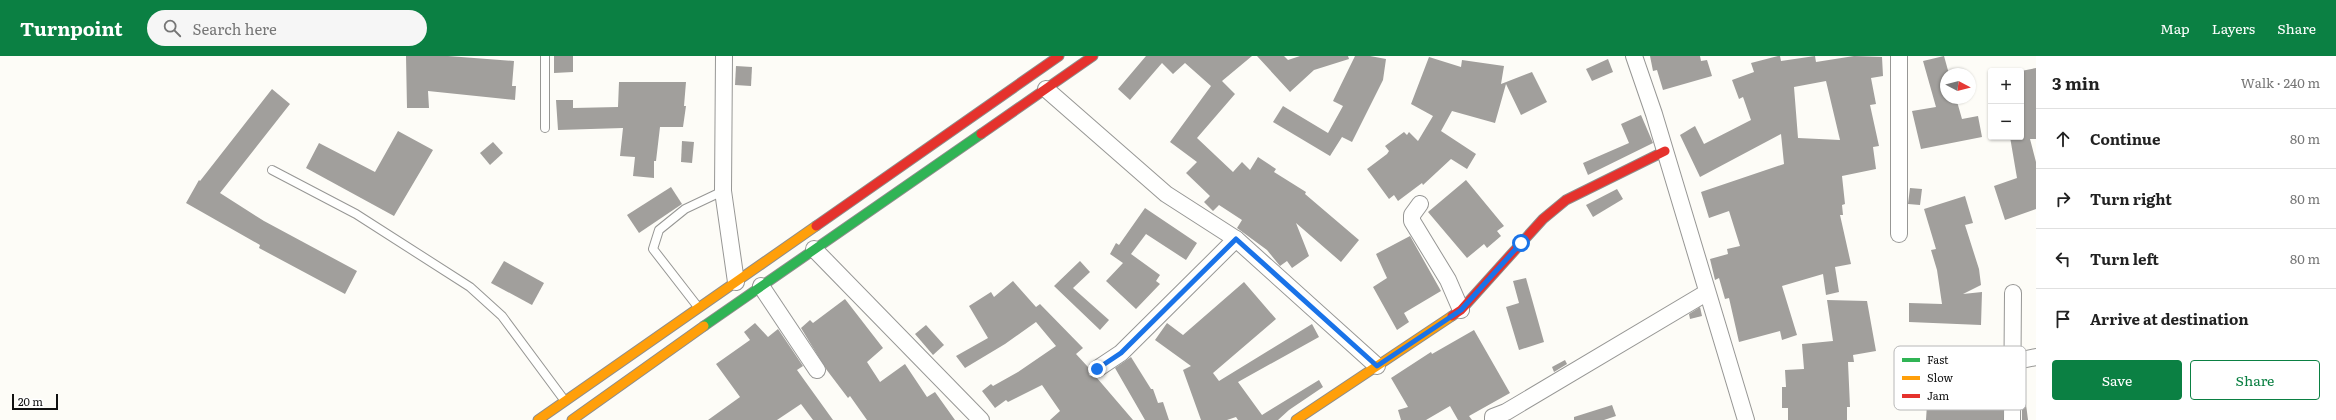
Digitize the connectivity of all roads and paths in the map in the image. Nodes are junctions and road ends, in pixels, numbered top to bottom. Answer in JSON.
{"nodes":[{"id":1,"x":545,"y":56,"type":"edge"},
{"id":2,"x":724,"y":56,"type":"edge"},
{"id":3,"x":1059,"y":56,"type":"edge"},
{"id":4,"x":1093,"y":56,"type":"edge"},
{"id":5,"x":1634,"y":56,"type":"edge"},
{"id":6,"x":1899,"y":56,"type":"edge"},
{"id":7,"x":1046,"y":89,"type":"junction"},
{"id":8,"x":545,"y":128,"type":"dead end"},
{"id":9,"x":1666,"y":151,"type":"junction"},
{"id":10,"x":272,"y":170,"type":"dead end"},
{"id":11,"x":723,"y":191,"type":"junction"},
{"id":12,"x":1420,"y":204,"type":"dead end"},
{"id":13,"x":1899,"y":234,"type":"dead end"},
{"id":14,"x":1236,"y":239,"type":"junction"},
{"id":15,"x":814,"y":249,"type":"junction"},
{"id":16,"x":736,"y":282,"type":"junction"},
{"id":17,"x":761,"y":286,"type":"junction"},
{"id":18,"x":1706,"y":293,"type":"junction"},
{"id":19,"x":2013,"y":293,"type":"dead end"},
{"id":20,"x":698,"y":307,"type":"junction"},
{"id":21,"x":1461,"y":310,"type":"junction"},
{"id":22,"x":2012,"y":346,"type":"edge"},
{"id":23,"x":2036,"y":357,"type":"edge"},
{"id":24,"x":2026,"y":359,"type":"edge"},
{"id":25,"x":1377,"y":366,"type":"junction"},
{"id":26,"x":1097,"y":369,"type":"dead end"},
{"id":27,"x":817,"y":370,"type":"dead end"},
{"id":28,"x":565,"y":401,"type":"junction"},
{"id":29,"x":538,"y":420,"type":"edge"},
{"id":30,"x":572,"y":420,"type":"edge"},
{"id":31,"x":981,"y":420,"type":"edge"},
{"id":32,"x":1296,"y":420,"type":"edge"},
{"id":33,"x":1493,"y":420,"type":"edge"},
{"id":34,"x":1746,"y":420,"type":"edge"}],
"edges":[{"from":1,"to":8,"type":"lane"},
{"from":2,"to":11,"type":"street"},
{"from":3,"to":16,"type":"street"},
{"from":4,"to":7,"type":"street"},
{"from":5,"to":9,"type":"street"},
{"from":6,"to":13,"type":"street"},
{"from":7,"to":14,"type":"street"},
{"from":7,"to":15,"type":"street"},
{"from":9,"to":18,"type":"street"},
{"from":9,"to":21,"type":"street"},
{"from":10,"to":28,"type":"lane"},
{"from":11,"to":16,"type":"street"},
{"from":11,"to":20,"type":"lane"},
{"from":12,"to":21,"type":"street"},
{"from":14,"to":25,"type":"street"},
{"from":14,"to":26,"type":"street"},
{"from":15,"to":17,"type":"street"},
{"from":15,"to":31,"type":"street"},
{"from":16,"to":20,"type":"street"},
{"from":17,"to":27,"type":"street"},
{"from":17,"to":30,"type":"street"},
{"from":18,"to":33,"type":"street"},
{"from":18,"to":34,"type":"street"},
{"from":19,"to":22,"type":"street"},
{"from":20,"to":28,"type":"street"},
{"from":21,"to":25,"type":"street"},
{"from":23,"to":24,"type":"street"},
{"from":25,"to":32,"type":"street"},
{"from":28,"to":29,"type":"street"}]}
